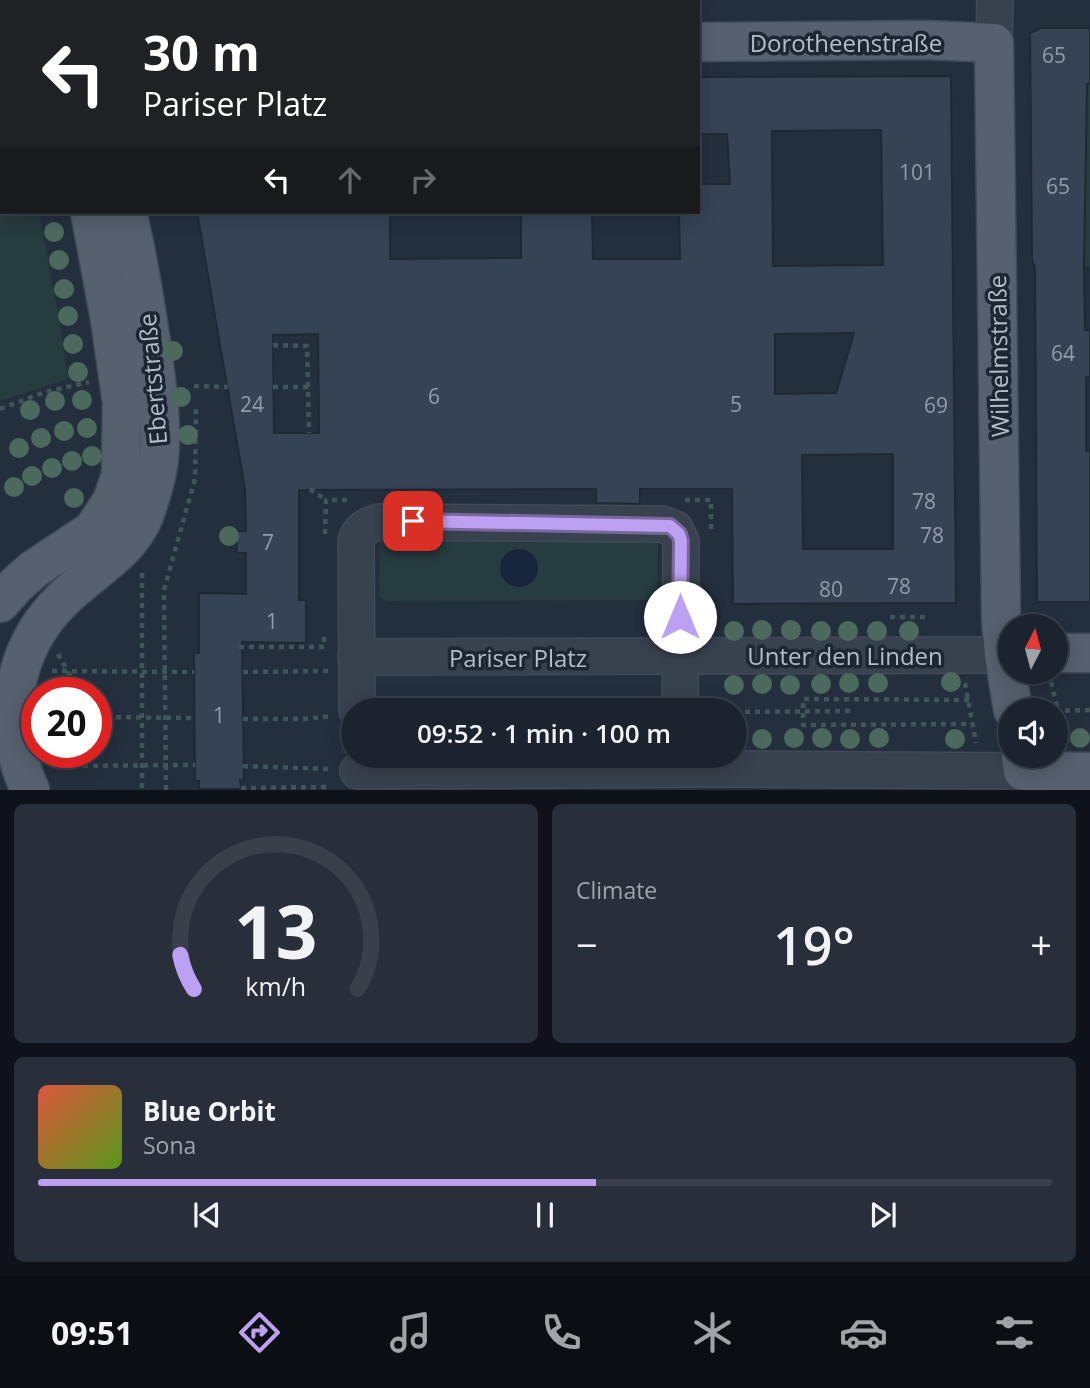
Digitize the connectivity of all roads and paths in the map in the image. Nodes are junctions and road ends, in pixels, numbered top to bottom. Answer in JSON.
{"nodes":[{"id":1,"x":995,"y":0,"type":"edge"},
{"id":2,"x":700,"y":42,"type":"edge"},
{"id":3,"x":995,"y":43,"type":"junction"},
{"id":4,"x":90,"y":214,"type":"edge"},
{"id":5,"x":127,"y":214,"type":"edge"},
{"id":6,"x":273,"y":345,"type":"dead end"},
{"id":7,"x":90,"y":382,"type":"dead end"},
{"id":8,"x":194,"y":386,"type":"dead end"},
{"id":9,"x":228,"y":387,"type":"dead end"},
{"id":10,"x":273,"y":387,"type":"dead end"},
{"id":11,"x":308,"y":387,"type":"junction"},
{"id":12,"x":196,"y":407,"type":"dead end"},
{"id":13,"x":0,"y":409,"type":"edge"},
{"id":14,"x":309,"y":433,"type":"dead end"},
{"id":15,"x":310,"y":489,"type":"dead end"},
{"id":16,"x":326,"y":500,"type":"dead end"},
{"id":17,"x":142,"y":566,"type":"dead end"},
{"id":18,"x":0,"y":603,"type":"edge"},
{"id":19,"x":1003,"y":614,"type":"edge"},
{"id":20,"x":890,"y":617,"type":"dead end"},
{"id":21,"x":926,"y":617,"type":"dead end"},
{"id":22,"x":1090,"y":653,"type":"edge"},
{"id":23,"x":998,"y":654,"type":"edge"},
{"id":24,"x":356,"y":657,"type":"junction"},
{"id":25,"x":680,"y":657,"type":"junction"},
{"id":26,"x":1068,"y":661,"type":"edge"},
{"id":27,"x":66,"y":669,"type":"junction"},
{"id":28,"x":43,"y":671,"type":"dead end"},
{"id":29,"x":141,"y":671,"type":"junction"},
{"id":30,"x":165,"y":671,"type":"junction"},
{"id":31,"x":194,"y":672,"type":"dead end"},
{"id":32,"x":243,"y":672,"type":"dead end"},
{"id":33,"x":70,"y":677,"type":"edge"},
{"id":34,"x":965,"y":679,"type":"dead end"},
{"id":35,"x":1001,"y":684,"type":"edge"},
{"id":36,"x":7,"y":695,"type":"edge"},
{"id":37,"x":351,"y":698,"type":"edge"},
{"id":38,"x":680,"y":698,"type":"edge"},
{"id":39,"x":968,"y":700,"type":"junction"},
{"id":40,"x":1090,"y":710,"type":"edge"},
{"id":41,"x":803,"y":711,"type":"junction"},
{"id":42,"x":853,"y":711,"type":"dead end"},
{"id":43,"x":996,"y":711,"type":"edge"},
{"id":44,"x":1068,"y":711,"type":"edge"},
{"id":45,"x":747,"y":712,"type":"edge"},
{"id":46,"x":971,"y":712,"type":"junction"},
{"id":47,"x":341,"y":714,"type":"edge"},
{"id":48,"x":112,"y":717,"type":"edge"},
{"id":49,"x":142,"y":718,"type":"junction"},
{"id":50,"x":165,"y":718,"type":"junction"},
{"id":51,"x":195,"y":718,"type":"dead end"},
{"id":52,"x":243,"y":719,"type":"dead end"},
{"id":53,"x":973,"y":724,"type":"junction"},
{"id":54,"x":7,"y":740,"type":"edge"},
{"id":55,"x":976,"y":744,"type":"dead end"},
{"id":56,"x":143,"y":765,"type":"junction"},
{"id":57,"x":166,"y":765,"type":"junction"},
{"id":58,"x":195,"y":765,"type":"dead end"},
{"id":59,"x":112,"y":766,"type":"edge"},
{"id":60,"x":243,"y":766,"type":"dead end"},
{"id":61,"x":68,"y":768,"type":"edge"},
{"id":62,"x":358,"y":772,"type":"edge"},
{"id":63,"x":682,"y":772,"type":"edge"},
{"id":64,"x":1023,"y":772,"type":"edge"},
{"id":65,"x":1090,"y":772,"type":"edge"},
{"id":66,"x":37,"y":778,"type":"edge"},
{"id":67,"x":240,"y":788,"type":"dead end"},
{"id":68,"x":142,"y":789,"type":"edge"},
{"id":69,"x":166,"y":789,"type":"edge"},
{"id":70,"x":327,"y":789,"type":"edge"}],
"edges":[{"from":1,"to":3,"type":"street","name":"Wilhelmstraße"},
{"from":2,"to":3,"type":"main road","name":"Dorotheenstraße"},
{"from":3,"to":19,"type":"main road","name":"Wilhelmstraße"},
{"from":4,"to":18,"type":"main road","name":"Ebertstraße"},
{"from":5,"to":36,"type":"main road","name":"Ebertstraße"},
{"from":6,"to":11,"type":"path"},
{"from":7,"to":13,"type":"path"},
{"from":8,"to":9,"type":"path"},
{"from":10,"to":11,"type":"path"},
{"from":11,"to":14,"type":"path"},
{"from":12,"to":30,"type":"path"},
{"from":15,"to":16,"type":"path"},
{"from":17,"to":29,"type":"path"},
{"from":20,"to":21,"type":"path"},
{"from":22,"to":26,"type":"main road"},
{"from":23,"to":25,"type":"street","name":"Unter den Linden"},
{"from":24,"to":25,"type":"street","name":"Pariser Platz"},
{"from":24,"to":25,"type":"street"},
{"from":24,"to":32,"type":"path"},
{"from":24,"to":37,"type":"street"},
{"from":25,"to":38,"type":"street"},
{"from":27,"to":28,"type":"path"},
{"from":27,"to":29,"type":"path"},
{"from":27,"to":33,"type":"path"},
{"from":29,"to":30,"type":"path"},
{"from":29,"to":49,"type":"path"},
{"from":30,"to":31,"type":"path"},
{"from":30,"to":50,"type":"path"},
{"from":34,"to":39,"type":"path"},
{"from":35,"to":43,"type":"main road","name":"Wilhelmstraße"},
{"from":36,"to":54,"type":"main road","name":"Ebertstraße"},
{"from":39,"to":41,"type":"path"},
{"from":39,"to":46,"type":"path"},
{"from":40,"to":44,"type":"path"},
{"from":41,"to":42,"type":"path"},
{"from":41,"to":45,"type":"path"},
{"from":41,"to":53,"type":"path"},
{"from":43,"to":46,"type":"path"},
{"from":46,"to":53,"type":"path"},
{"from":47,"to":52,"type":"path"},
{"from":48,"to":49,"type":"path"},
{"from":49,"to":50,"type":"path"},
{"from":49,"to":56,"type":"path"},
{"from":50,"to":51,"type":"path"},
{"from":50,"to":57,"type":"path"},
{"from":53,"to":55,"type":"path"},
{"from":54,"to":66,"type":"main road","name":"Ebertstraße"},
{"from":56,"to":57,"type":"path"},
{"from":56,"to":59,"type":"path"},
{"from":56,"to":68,"type":"path"},
{"from":57,"to":58,"type":"path"},
{"from":57,"to":69,"type":"path"},
{"from":60,"to":62,"type":"path"},
{"from":61,"to":66,"type":"path"},
{"from":62,"to":63,"type":"street"},
{"from":63,"to":64,"type":"street"},
{"from":64,"to":65,"type":"main road"},
{"from":67,"to":70,"type":"path"}]}
